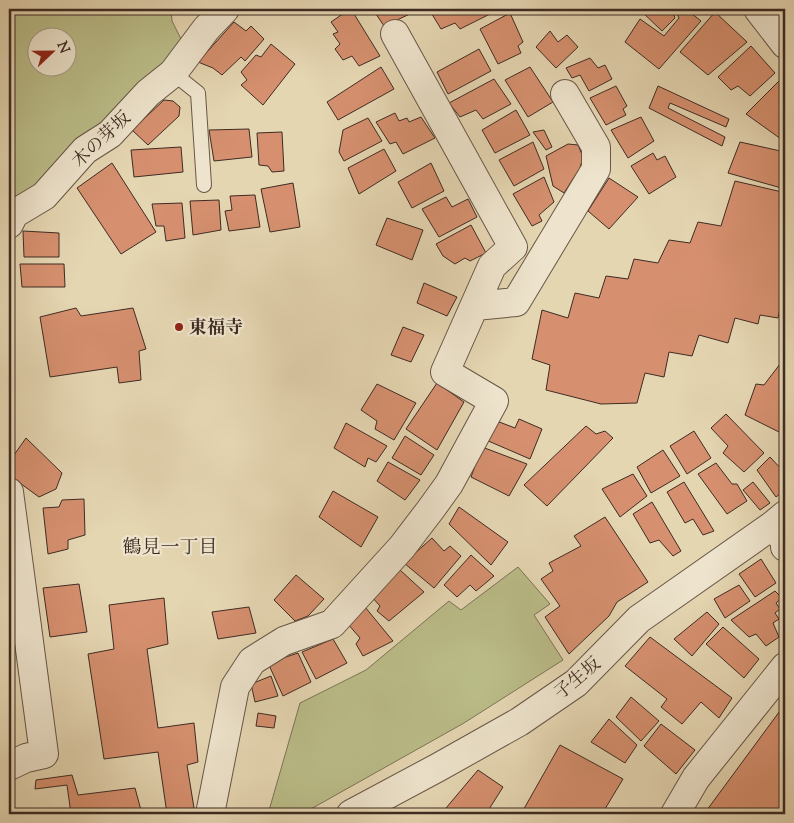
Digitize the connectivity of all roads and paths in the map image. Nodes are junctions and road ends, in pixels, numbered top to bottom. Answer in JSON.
{"nodes":[{"id":1,"x":225,"y":9,"type":"edge"},
{"id":2,"x":758,"y":9,"type":"edge"},
{"id":3,"x":395,"y":34,"type":"dead end"},
{"id":4,"x":785,"y":44,"type":"edge"},
{"id":5,"x":172,"y":73,"type":"junction"},
{"id":6,"x":565,"y":94,"type":"dead end"},
{"id":7,"x":204,"y":186,"type":"dead end"},
{"id":8,"x":9,"y":224,"type":"edge"},
{"id":9,"x":475,"y":306,"type":"junction"},
{"id":10,"x":9,"y":492,"type":"edge"},
{"id":11,"x":781,"y":529,"type":"edge"},
{"id":12,"x":785,"y":666,"type":"edge"},
{"id":13,"x":9,"y":766,"type":"edge"},
{"id":14,"x":210,"y":814,"type":"edge"},
{"id":15,"x":351,"y":814,"type":"edge"},
{"id":16,"x":675,"y":814,"type":"edge"}],
"edges":[{"from":1,"to":5,"type":"street","name":"木の芽坂"},
{"from":2,"to":4,"type":"street"},
{"from":3,"to":9,"type":"street"},
{"from":5,"to":7,"type":"lane"},
{"from":5,"to":8,"type":"street","name":"木の芽坂"},
{"from":6,"to":9,"type":"street"},
{"from":9,"to":14,"type":"street"},
{"from":10,"to":13,"type":"street"},
{"from":11,"to":15,"type":"street","name":"子生坂"},
{"from":12,"to":16,"type":"street"}]}
